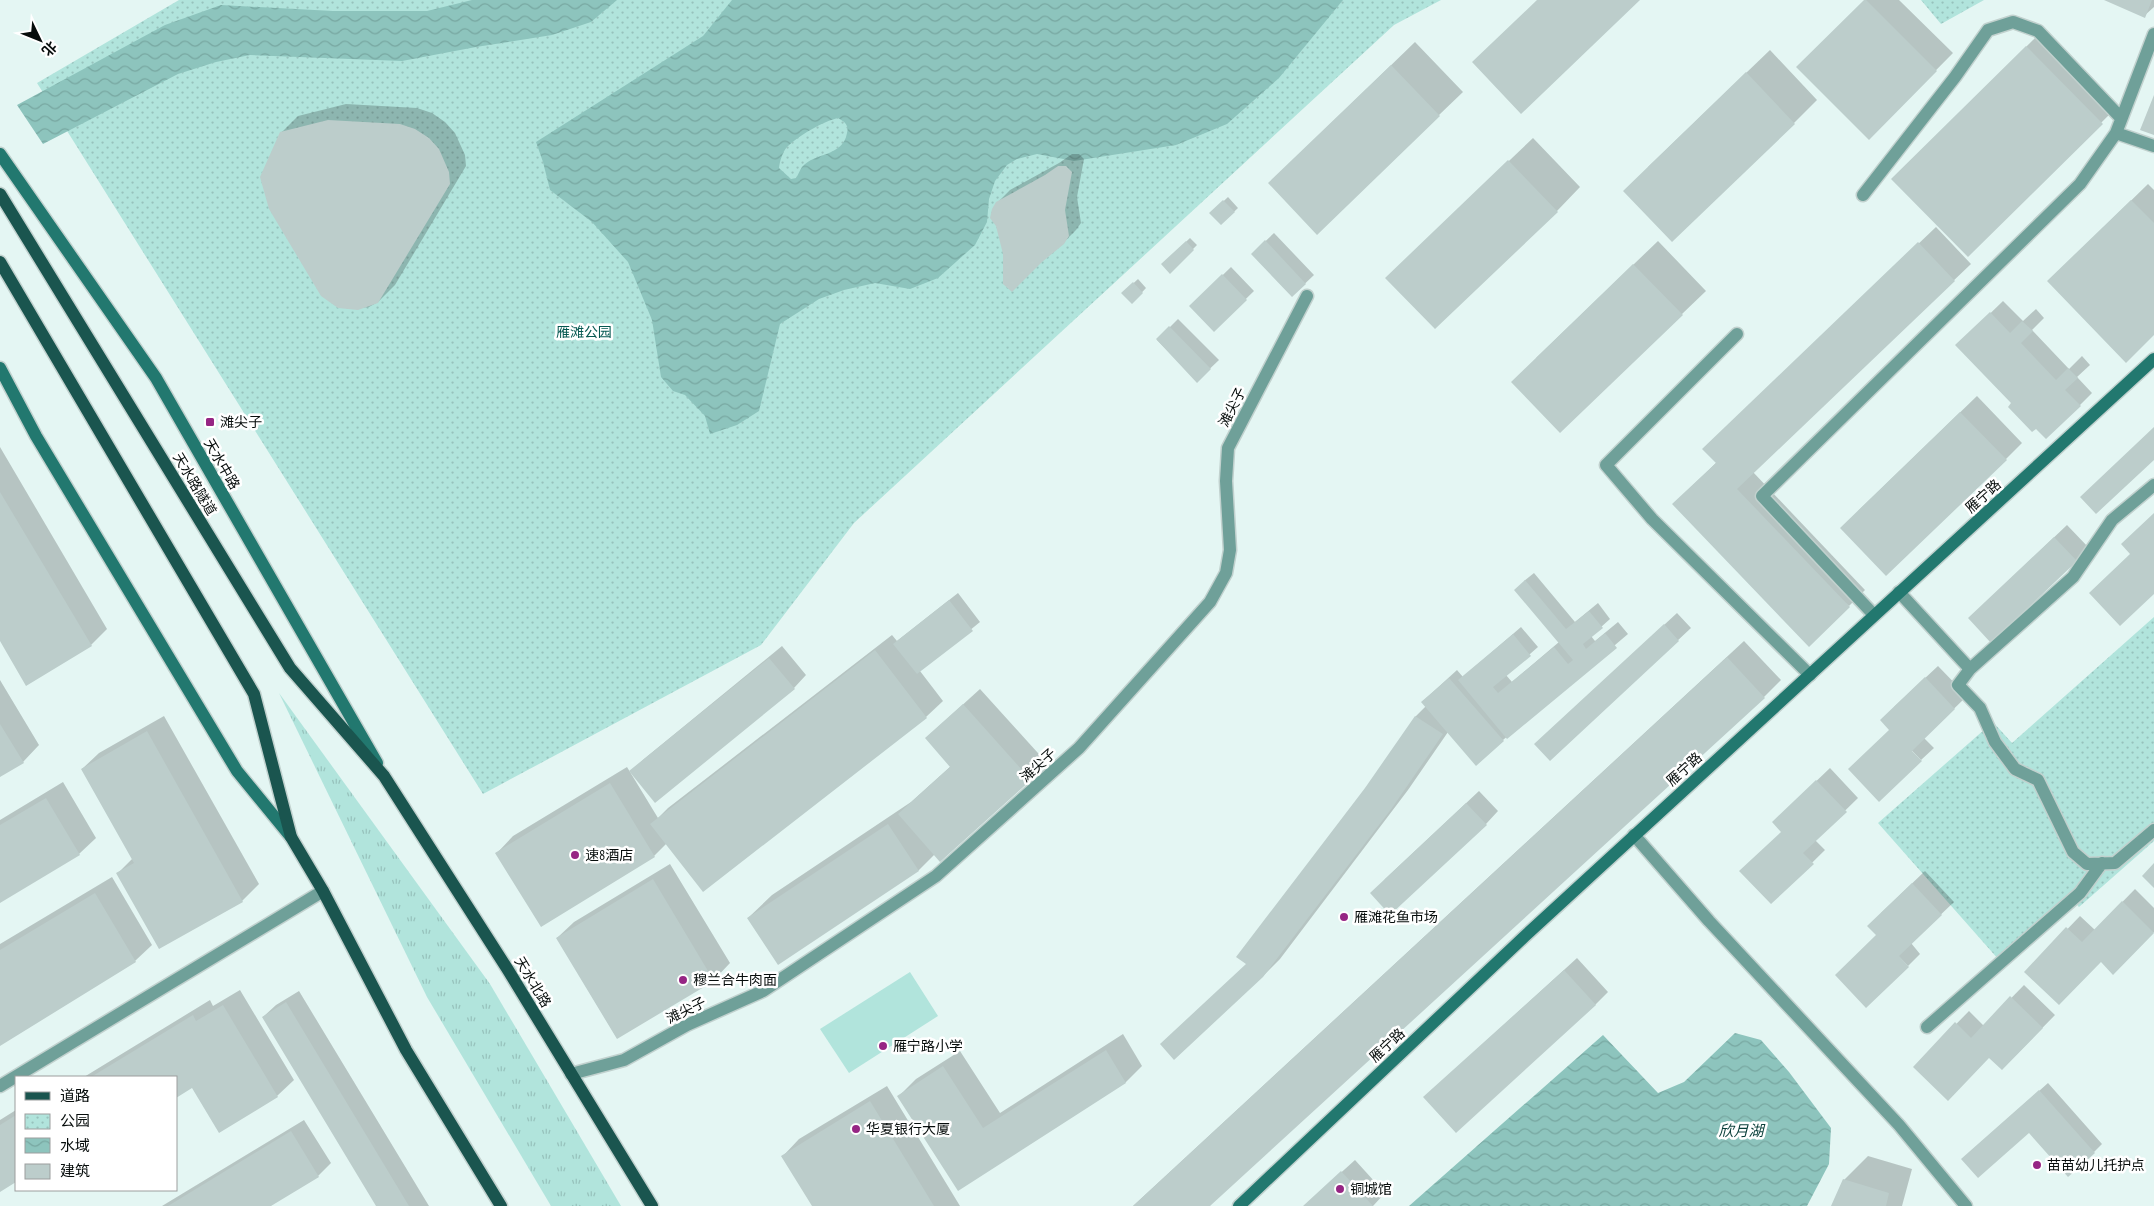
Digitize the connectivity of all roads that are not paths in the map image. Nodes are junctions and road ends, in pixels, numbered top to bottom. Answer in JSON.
{"nodes":[{"id":1,"x":2154,"y":34,"type":"edge"},
{"id":2,"x":2122,"y":118,"type":"junction"},
{"id":3,"x":2116,"y":133,"type":"junction"},
{"id":4,"x":2154,"y":146,"type":"edge"},
{"id":5,"x":0,"y":154,"type":"edge"},
{"id":6,"x":0,"y":194,"type":"edge"},
{"id":7,"x":1863,"y":195,"type":"dead end"},
{"id":8,"x":0,"y":262,"type":"edge"},
{"id":9,"x":1307,"y":296,"type":"dead end"},
{"id":10,"x":1737,"y":334,"type":"dead end"},
{"id":11,"x":2154,"y":359,"type":"edge"},
{"id":12,"x":0,"y":368,"type":"edge"},
{"id":13,"x":2154,"y":486,"type":"edge"},
{"id":14,"x":1899,"y":592,"type":"junction"},
{"id":15,"x":1874,"y":615,"type":"junction"},
{"id":16,"x":1970,"y":669,"type":"junction"},
{"id":17,"x":1810,"y":675,"type":"junction"},
{"id":18,"x":384,"y":776,"type":"junction"},
{"id":19,"x":2154,"y":830,"type":"edge"},
{"id":20,"x":1634,"y":835,"type":"junction"},
{"id":21,"x":291,"y":837,"type":"junction"},
{"id":22,"x":2102,"y":864,"type":"junction"},
{"id":23,"x":323,"y":891,"type":"junction"},
{"id":24,"x":1927,"y":1026,"type":"dead end"},
{"id":25,"x":571,"y":1074,"type":"junction"},
{"id":26,"x":17,"y":1076,"type":"edge"},
{"id":27,"x":15,"y":1077,"type":"edge"},
{"id":28,"x":0,"y":1086,"type":"edge"},
{"id":29,"x":500,"y":1206,"type":"edge"},
{"id":30,"x":652,"y":1206,"type":"edge"},
{"id":31,"x":1239,"y":1206,"type":"edge"},
{"id":32,"x":1966,"y":1206,"type":"edge"}],
"edges":[{"from":1,"to":2,"type":"street"},
{"from":2,"to":3,"type":"street"},
{"from":2,"to":7,"type":"street"},
{"from":3,"to":4,"type":"street"},
{"from":3,"to":15,"type":"street"},
{"from":5,"to":18,"type":"street","name":"天水中路"},
{"from":6,"to":18,"type":"main road","name":"天水路隧道"},
{"from":8,"to":21,"type":"main road"},
{"from":9,"to":25,"type":"street","name":"滩尖子"},
{"from":10,"to":17,"type":"street"},
{"from":11,"to":14,"type":"street","name":"雁宁路"},
{"from":12,"to":21,"type":"street"},
{"from":13,"to":16,"type":"street"},
{"from":14,"to":15,"type":"street","name":"雁宁路"},
{"from":14,"to":16,"type":"street"},
{"from":15,"to":17,"type":"street","name":"雁宁路"},
{"from":16,"to":22,"type":"street"},
{"from":17,"to":20,"type":"street","name":"雁宁路"},
{"from":18,"to":25,"type":"main road","name":"天水北路"},
{"from":19,"to":22,"type":"street"},
{"from":20,"to":31,"type":"street","name":"雁宁路"},
{"from":20,"to":32,"type":"street"},
{"from":21,"to":23,"type":"main road"},
{"from":22,"to":24,"type":"street"},
{"from":23,"to":26,"type":"street"},
{"from":23,"to":29,"type":"main road"},
{"from":25,"to":30,"type":"main road","name":"天水北路"},
{"from":27,"to":28,"type":"street"}]}
